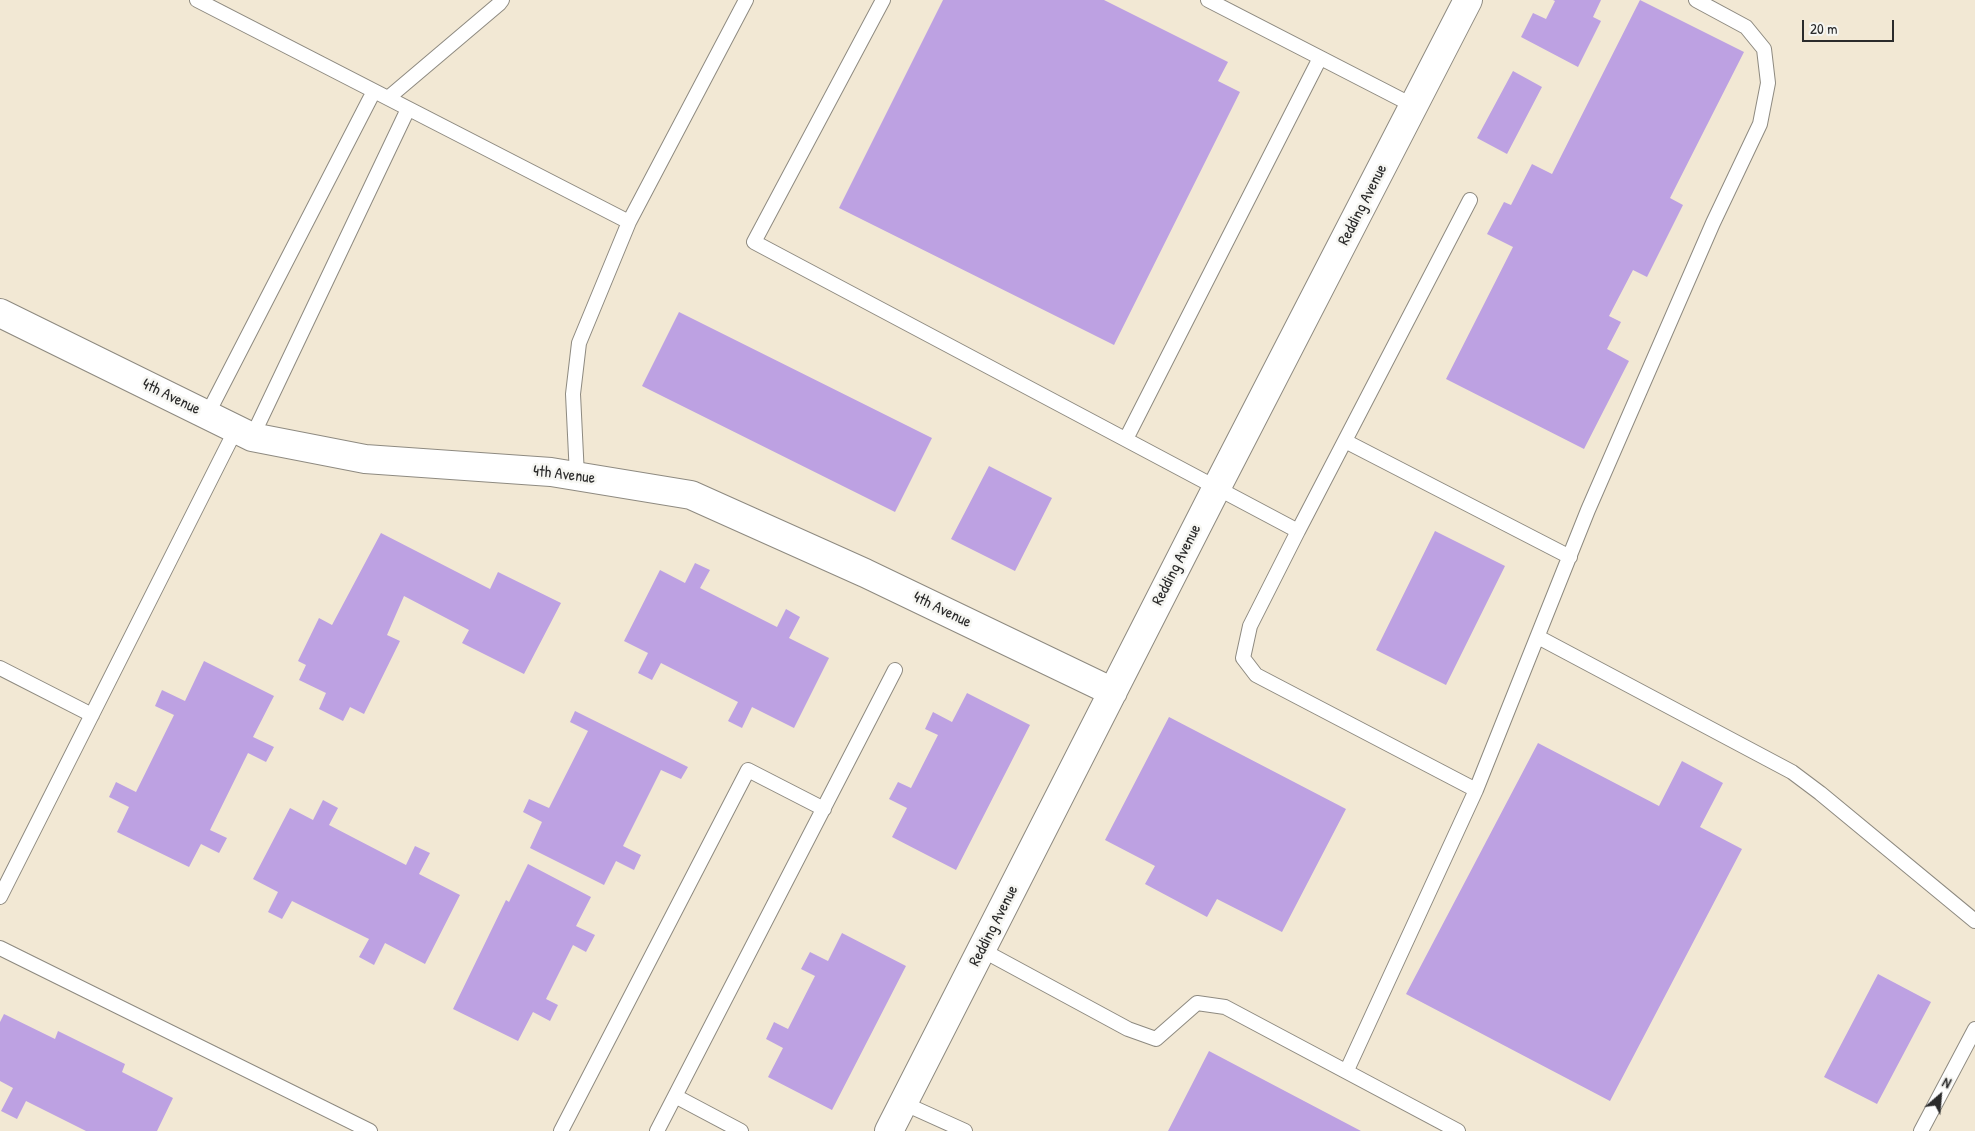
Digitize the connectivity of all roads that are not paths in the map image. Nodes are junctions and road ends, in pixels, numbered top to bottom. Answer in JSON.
{"nodes":[{"id":1,"x":197,"y":0,"type":"edge"},
{"id":2,"x":502,"y":0,"type":"edge"},
{"id":3,"x":746,"y":0,"type":"edge"},
{"id":4,"x":883,"y":0,"type":"edge"},
{"id":5,"x":1208,"y":0,"type":"edge"},
{"id":6,"x":1468,"y":0,"type":"edge"},
{"id":7,"x":1696,"y":0,"type":"edge"},
{"id":8,"x":1320,"y":58,"type":"junction"},
{"id":9,"x":374,"y":91,"type":"junction"},
{"id":10,"x":388,"y":98,"type":"junction"},
{"id":11,"x":1414,"y":106,"type":"junction"},
{"id":12,"x":408,"y":109,"type":"junction"},
{"id":13,"x":1470,"y":200,"type":"dead end"},
{"id":14,"x":630,"y":222,"type":"junction"},
{"id":15,"x":0,"y":313,"type":"edge"},
{"id":16,"x":207,"y":415,"type":"junction"},
{"id":17,"x":244,"y":433,"type":"junction"},
{"id":18,"x":1126,"y":439,"type":"junction"},
{"id":19,"x":1345,"y":441,"type":"junction"},
{"id":20,"x":576,"y":476,"type":"junction"},
{"id":21,"x":1216,"y":487,"type":"junction"},
{"id":22,"x":1298,"y":531,"type":"junction"},
{"id":23,"x":1570,"y":557,"type":"junction"},
{"id":24,"x":1538,"y":636,"type":"junction"},
{"id":25,"x":0,"y":668,"type":"edge"},
{"id":26,"x":895,"y":670,"type":"dead end"},
{"id":27,"x":1113,"y":692,"type":"junction"},
{"id":28,"x":92,"y":715,"type":"junction"},
{"id":29,"x":1476,"y":790,"type":"junction"},
{"id":30,"x":824,"y":809,"type":"junction"},
{"id":31,"x":0,"y":897,"type":"edge"},
{"id":32,"x":1975,"y":922,"type":"edge"},
{"id":33,"x":0,"y":948,"type":"edge"},
{"id":34,"x":982,"y":950,"type":"junction"},
{"id":35,"x":1975,"y":1029,"type":"edge"},
{"id":36,"x":1347,"y":1070,"type":"junction"},
{"id":37,"x":675,"y":1096,"type":"junction"},
{"id":38,"x":904,"y":1103,"type":"junction"},
{"id":39,"x":370,"y":1131,"type":"edge"},
{"id":40,"x":561,"y":1131,"type":"edge"},
{"id":41,"x":657,"y":1131,"type":"edge"},
{"id":42,"x":741,"y":1131,"type":"edge"},
{"id":43,"x":889,"y":1131,"type":"edge"},
{"id":44,"x":965,"y":1131,"type":"edge"},
{"id":45,"x":1458,"y":1131,"type":"edge"},
{"id":46,"x":1921,"y":1131,"type":"edge"}],
"edges":[{"from":1,"to":9,"type":"lane"},
{"from":2,"to":10,"type":"lane"},
{"from":3,"to":14,"type":"lane"},
{"from":4,"to":18,"type":"lane"},
{"from":5,"to":8,"type":"lane"},
{"from":6,"to":11,"type":"street","name":"Redding Avenue"},
{"from":7,"to":23,"type":"lane"},
{"from":8,"to":11,"type":"lane"},
{"from":8,"to":18,"type":"lane"},
{"from":9,"to":10,"type":"lane"},
{"from":9,"to":16,"type":"lane"},
{"from":10,"to":12,"type":"lane"},
{"from":11,"to":21,"type":"street","name":"Redding Avenue"},
{"from":12,"to":14,"type":"lane"},
{"from":12,"to":17,"type":"lane"},
{"from":13,"to":19,"type":"lane"},
{"from":14,"to":20,"type":"lane"},
{"from":15,"to":16,"type":"street","name":"4th Avenue"},
{"from":16,"to":17,"type":"street","name":"4th Avenue"},
{"from":17,"to":20,"type":"street","name":"4th Avenue"},
{"from":17,"to":28,"type":"lane"},
{"from":18,"to":21,"type":"lane"},
{"from":19,"to":22,"type":"lane"},
{"from":19,"to":23,"type":"lane"},
{"from":20,"to":27,"type":"street","name":"4th Avenue"},
{"from":21,"to":22,"type":"lane"},
{"from":21,"to":27,"type":"street","name":"Redding Avenue"},
{"from":22,"to":29,"type":"lane"},
{"from":23,"to":24,"type":"lane"},
{"from":24,"to":29,"type":"lane"},
{"from":24,"to":32,"type":"lane"},
{"from":25,"to":28,"type":"lane"},
{"from":26,"to":30,"type":"lane"},
{"from":27,"to":34,"type":"street","name":"Redding Avenue"},
{"from":28,"to":31,"type":"lane"},
{"from":29,"to":36,"type":"lane"},
{"from":30,"to":37,"type":"lane"},
{"from":30,"to":40,"type":"lane"},
{"from":33,"to":39,"type":"lane"},
{"from":34,"to":36,"type":"lane"},
{"from":34,"to":38,"type":"street","name":"Redding Avenue"},
{"from":35,"to":46,"type":"lane"},
{"from":36,"to":45,"type":"lane"},
{"from":37,"to":41,"type":"lane"},
{"from":37,"to":42,"type":"lane"},
{"from":38,"to":43,"type":"street","name":"Redding Avenue"},
{"from":38,"to":44,"type":"lane"}]}
